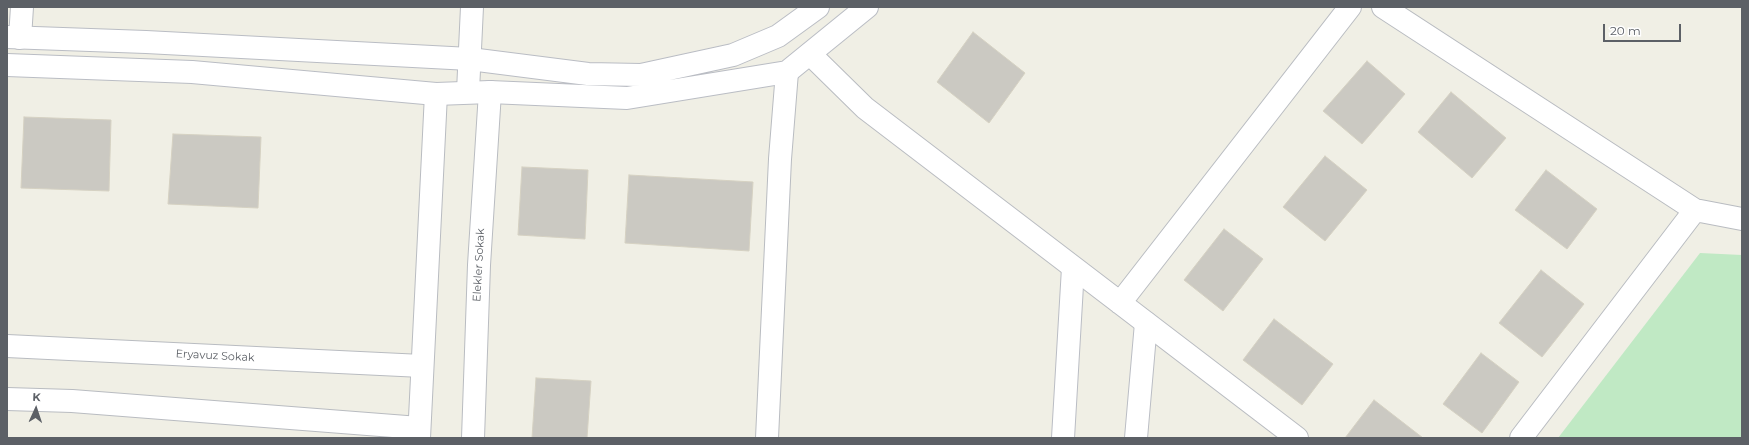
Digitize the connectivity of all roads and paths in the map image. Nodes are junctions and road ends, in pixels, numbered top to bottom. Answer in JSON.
{"nodes":[{"id":1,"x":22,"y":7,"type":"edge"},
{"id":2,"x":472,"y":7,"type":"edge"},
{"id":3,"x":818,"y":7,"type":"edge"},
{"id":4,"x":867,"y":7,"type":"edge"},
{"id":5,"x":1350,"y":7,"type":"edge"},
{"id":6,"x":1383,"y":7,"type":"edge"},
{"id":7,"x":14,"y":38,"type":"edge"},
{"id":8,"x":810,"y":54,"type":"junction"},
{"id":9,"x":470,"y":59,"type":"junction"},
{"id":10,"x":7,"y":65,"type":"edge"},
{"id":11,"x":787,"y":72,"type":"junction"},
{"id":12,"x":468,"y":91,"type":"junction"},
{"id":13,"x":490,"y":92,"type":"junction"},
{"id":14,"x":436,"y":94,"type":"junction"},
{"id":15,"x":1695,"y":210,"type":"junction"},
{"id":16,"x":1742,"y":219,"type":"edge"},
{"id":17,"x":1073,"y":268,"type":"junction"},
{"id":18,"x":1120,"y":303,"type":"junction"},
{"id":19,"x":1146,"y":323,"type":"junction"},
{"id":20,"x":7,"y":346,"type":"edge"},
{"id":21,"x":422,"y":366,"type":"junction"},
{"id":22,"x":7,"y":399,"type":"edge"},
{"id":23,"x":419,"y":433,"type":"edge"},
{"id":24,"x":472,"y":438,"type":"edge"},
{"id":25,"x":768,"y":438,"type":"edge"},
{"id":26,"x":1063,"y":438,"type":"edge"},
{"id":27,"x":1136,"y":438,"type":"edge"},
{"id":28,"x":1297,"y":438,"type":"edge"},
{"id":29,"x":1521,"y":438,"type":"edge"}],
"edges":[{"from":1,"to":7,"type":"street"},
{"from":2,"to":9,"type":"street"},
{"from":3,"to":9,"type":"street"},
{"from":4,"to":8,"type":"street"},
{"from":5,"to":18,"type":"street"},
{"from":6,"to":15,"type":"street"},
{"from":7,"to":9,"type":"street"},
{"from":8,"to":11,"type":"street"},
{"from":8,"to":17,"type":"street"},
{"from":9,"to":12,"type":"street"},
{"from":10,"to":14,"type":"street"},
{"from":11,"to":13,"type":"street"},
{"from":11,"to":25,"type":"street"},
{"from":12,"to":13,"type":"street"},
{"from":12,"to":14,"type":"street"},
{"from":13,"to":24,"type":"street","name":"Elekler Sokak"},
{"from":14,"to":21,"type":"street"},
{"from":15,"to":16,"type":"street"},
{"from":15,"to":29,"type":"street"},
{"from":17,"to":18,"type":"street"},
{"from":17,"to":26,"type":"street"},
{"from":18,"to":19,"type":"street"},
{"from":19,"to":27,"type":"street"},
{"from":19,"to":28,"type":"street"},
{"from":20,"to":21,"type":"street","name":"Eryavuz Sokak"},
{"from":21,"to":23,"type":"street"},
{"from":22,"to":23,"type":"street"}]}
